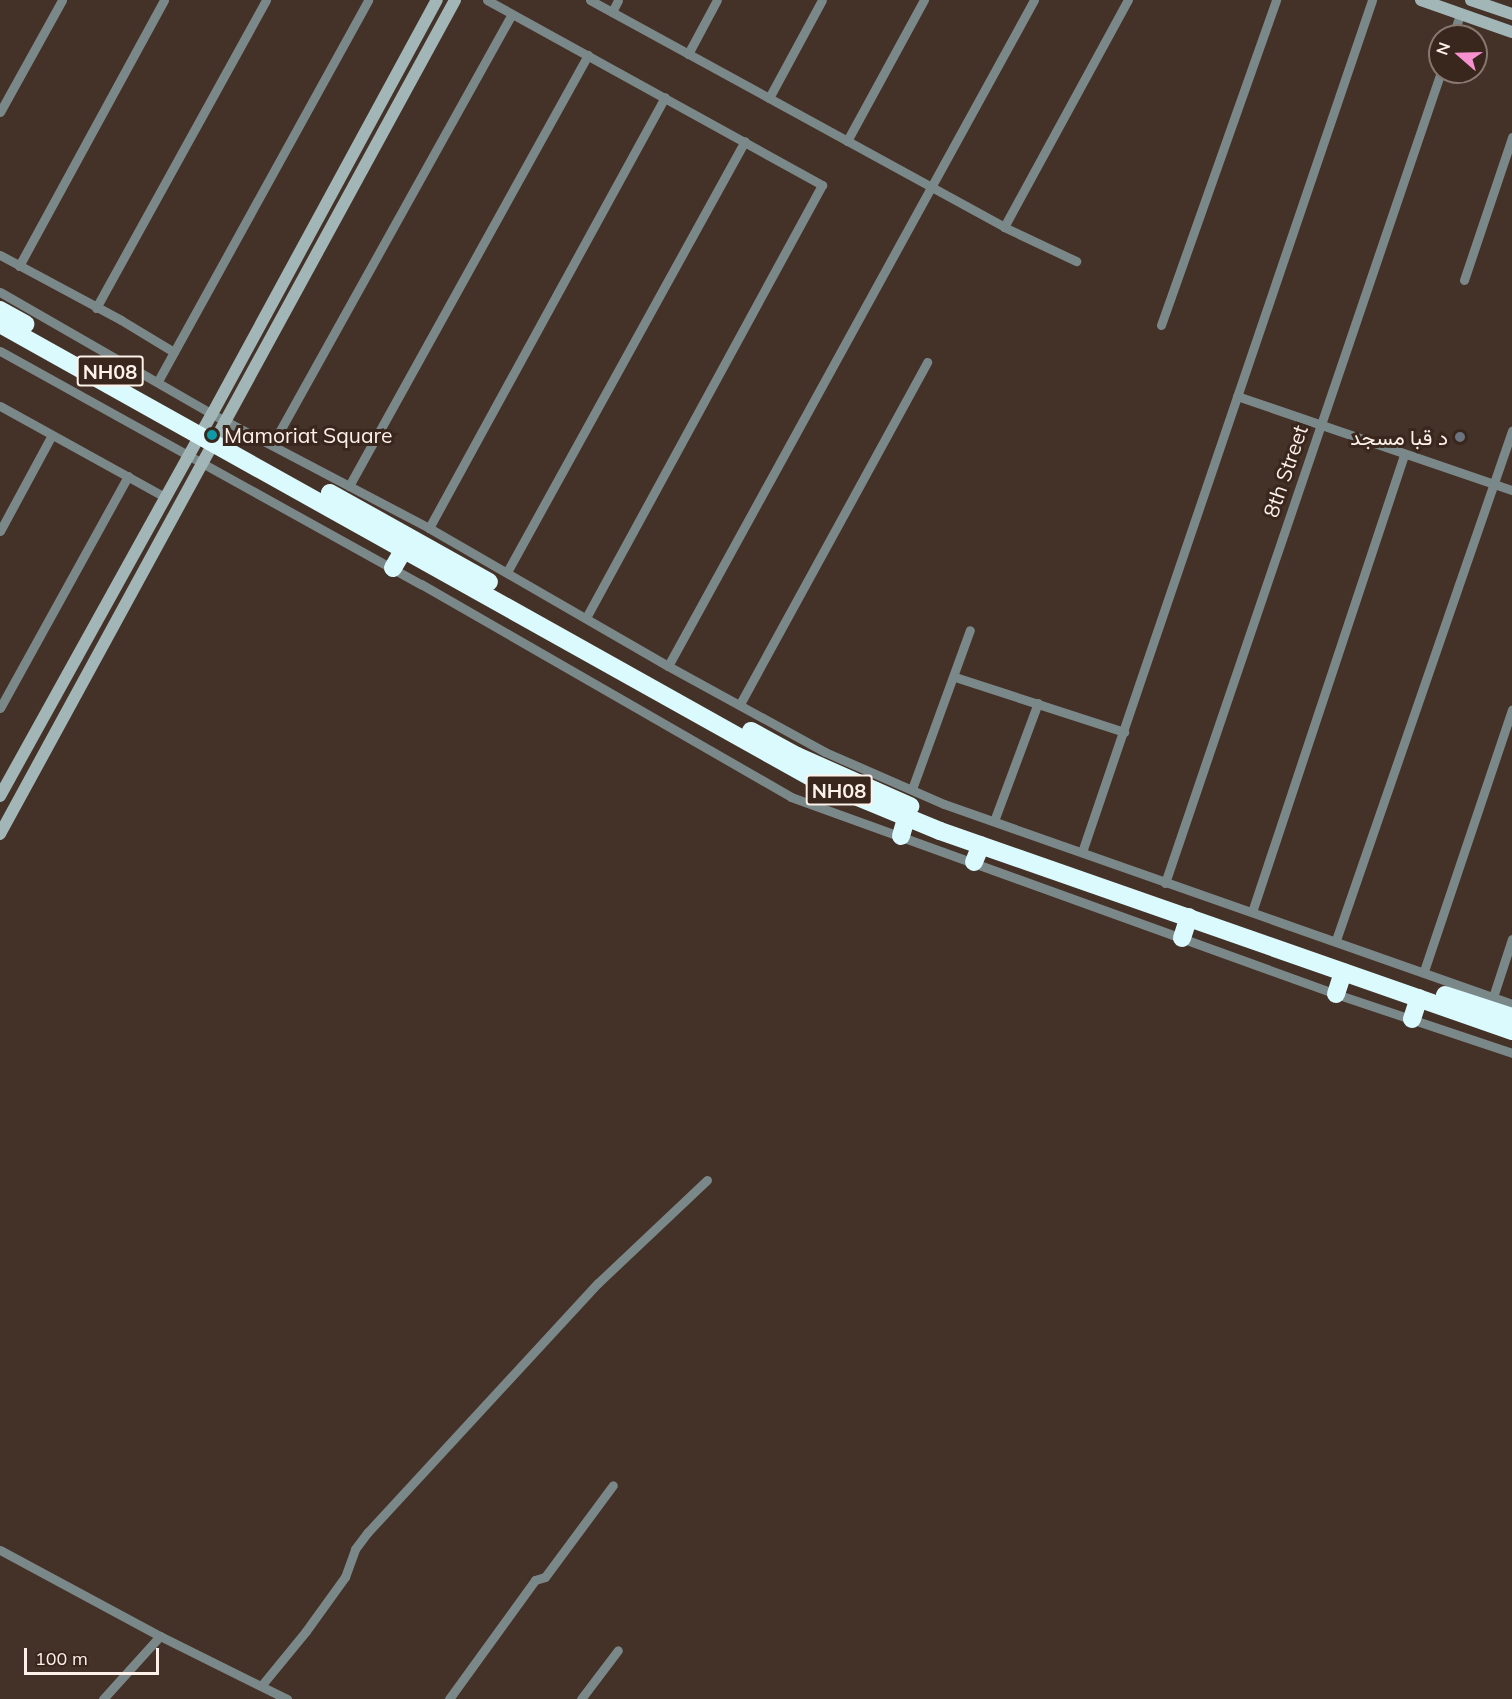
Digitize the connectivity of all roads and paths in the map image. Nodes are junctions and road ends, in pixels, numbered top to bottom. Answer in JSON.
{"nodes":[{"id":1,"x":62,"y":0,"type":"edge"},
{"id":2,"x":164,"y":0,"type":"edge"},
{"id":3,"x":266,"y":0,"type":"edge"},
{"id":4,"x":368,"y":0,"type":"edge"},
{"id":5,"x":437,"y":0,"type":"edge"},
{"id":6,"x":454,"y":0,"type":"edge"},
{"id":7,"x":487,"y":0,"type":"edge"},
{"id":8,"x":590,"y":0,"type":"edge"},
{"id":9,"x":618,"y":0,"type":"edge"},
{"id":10,"x":717,"y":0,"type":"edge"},
{"id":11,"x":822,"y":0,"type":"edge"},
{"id":12,"x":924,"y":0,"type":"edge"},
{"id":13,"x":1034,"y":0,"type":"edge"},
{"id":14,"x":1128,"y":0,"type":"edge"},
{"id":15,"x":1276,"y":0,"type":"edge"},
{"id":16,"x":1372,"y":0,"type":"edge"},
{"id":17,"x":1422,"y":0,"type":"edge"},
{"id":18,"x":1471,"y":0,"type":"edge"},
{"id":19,"x":1493,"y":4,"type":"edge"},
{"id":20,"x":430,"y":12,"type":"junction"},
{"id":21,"x":612,"y":12,"type":"junction"},
{"id":22,"x":512,"y":14,"type":"junction"},
{"id":23,"x":1512,"y":14,"type":"edge"},
{"id":24,"x":1460,"y":15,"type":"junction"},
{"id":25,"x":444,"y":20,"type":"junction"},
{"id":26,"x":1457,"y":24,"type":"edge"},
{"id":27,"x":1512,"y":32,"type":"edge"},
{"id":28,"x":688,"y":54,"type":"junction"},
{"id":29,"x":588,"y":55,"type":"junction"},
{"id":30,"x":1437,"y":84,"type":"edge"},
{"id":31,"x":664,"y":97,"type":"junction"},
{"id":32,"x":769,"y":98,"type":"junction"},
{"id":33,"x":0,"y":112,"type":"edge"},
{"id":34,"x":1512,"y":137,"type":"edge"},
{"id":35,"x":745,"y":141,"type":"junction"},
{"id":36,"x":847,"y":141,"type":"junction"},
{"id":37,"x":931,"y":187,"type":"junction"},
{"id":38,"x":1004,"y":227,"type":"junction"},
{"id":39,"x":0,"y":255,"type":"edge"},
{"id":40,"x":1076,"y":261,"type":"dead end"},
{"id":41,"x":19,"y":266,"type":"junction"},
{"id":42,"x":1464,"y":280,"type":"dead end"},
{"id":43,"x":0,"y":292,"type":"edge"},
{"id":44,"x":96,"y":308,"type":"junction"},
{"id":45,"x":0,"y":310,"type":"edge"},
{"id":46,"x":0,"y":324,"type":"edge"},
{"id":47,"x":1161,"y":325,"type":"dead end"},
{"id":48,"x":0,"y":351,"type":"edge"},
{"id":49,"x":174,"y":352,"type":"junction"},
{"id":50,"x":927,"y":362,"type":"dead end"},
{"id":51,"x":158,"y":381,"type":"junction"},
{"id":52,"x":1237,"y":396,"type":"junction"},
{"id":53,"x":0,"y":406,"type":"edge"},
{"id":54,"x":1320,"y":425,"type":"junction"},
{"id":55,"x":213,"y":428,"type":"junction"},
{"id":56,"x":1512,"y":431,"type":"edge"},
{"id":57,"x":52,"y":435,"type":"junction"},
{"id":58,"x":272,"y":445,"type":"junction"},
{"id":59,"x":1404,"y":454,"type":"junction"},
{"id":60,"x":188,"y":455,"type":"junction"},
{"id":61,"x":201,"y":462,"type":"junction"},
{"id":62,"x":128,"y":476,"type":"junction"},
{"id":63,"x":1494,"y":484,"type":"junction"},
{"id":64,"x":349,"y":486,"type":"junction"},
{"id":65,"x":1512,"y":490,"type":"edge"},
{"id":66,"x":165,"y":497,"type":"junction"},
{"id":67,"x":429,"y":528,"type":"junction"},
{"id":68,"x":0,"y":531,"type":"edge"},
{"id":69,"x":404,"y":549,"type":"junction"},
{"id":70,"x":393,"y":568,"type":"junction"},
{"id":71,"x":507,"y":572,"type":"junction"},
{"id":72,"x":585,"y":617,"type":"junction"},
{"id":73,"x":970,"y":630,"type":"dead end"},
{"id":74,"x":668,"y":666,"type":"junction"},
{"id":75,"x":955,"y":676,"type":"junction"},
{"id":76,"x":1038,"y":703,"type":"junction"},
{"id":77,"x":740,"y":704,"type":"junction"},
{"id":78,"x":0,"y":708,"type":"edge"},
{"id":79,"x":1512,"y":709,"type":"edge"},
{"id":80,"x":1124,"y":732,"type":"junction"},
{"id":81,"x":912,"y":789,"type":"junction"},
{"id":82,"x":0,"y":796,"type":"edge"},
{"id":83,"x":906,"y":818,"type":"junction"},
{"id":84,"x":994,"y":821,"type":"junction"},
{"id":85,"x":0,"y":834,"type":"edge"},
{"id":86,"x":900,"y":836,"type":"junction"},
{"id":87,"x":1082,"y":852,"type":"junction"},
{"id":88,"x":977,"y":854,"type":"junction"},
{"id":89,"x":1165,"y":883,"type":"junction"},
{"id":90,"x":1252,"y":912,"type":"junction"},
{"id":91,"x":1189,"y":917,"type":"junction"},
{"id":92,"x":1182,"y":938,"type":"junction"},
{"id":93,"x":1512,"y":939,"type":"edge"},
{"id":94,"x":1336,"y":940,"type":"junction"},
{"id":95,"x":1424,"y":971,"type":"junction"},
{"id":96,"x":1343,"y":972,"type":"junction"},
{"id":97,"x":1336,"y":993,"type":"junction"},
{"id":98,"x":1492,"y":997,"type":"junction"},
{"id":99,"x":1419,"y":998,"type":"junction"},
{"id":100,"x":1512,"y":1004,"type":"edge"},
{"id":101,"x":1512,"y":1017,"type":"edge"},
{"id":102,"x":1412,"y":1020,"type":"junction"},
{"id":103,"x":1512,"y":1031,"type":"edge"},
{"id":104,"x":1512,"y":1053,"type":"edge"},
{"id":105,"x":707,"y":1180,"type":"dead end"},
{"id":106,"x":613,"y":1485,"type":"dead end"},
{"id":107,"x":0,"y":1550,"type":"edge"},
{"id":108,"x":160,"y":1636,"type":"junction"},
{"id":109,"x":618,"y":1650,"type":"dead end"},
{"id":110,"x":261,"y":1686,"type":"junction"},
{"id":111,"x":103,"y":1699,"type":"edge"},
{"id":112,"x":287,"y":1699,"type":"edge"},
{"id":113,"x":449,"y":1699,"type":"edge"},
{"id":114,"x":581,"y":1699,"type":"edge"}],
"edges":[{"from":1,"to":33,"type":"street"},
{"from":2,"to":41,"type":"street"},
{"from":3,"to":44,"type":"street"},
{"from":4,"to":49,"type":"street"},
{"from":5,"to":20,"type":"street"},
{"from":6,"to":25,"type":"street"},
{"from":7,"to":22,"type":"street"},
{"from":8,"to":21,"type":"street"},
{"from":9,"to":21,"type":"street"},
{"from":10,"to":28,"type":"street"},
{"from":11,"to":32,"type":"street"},
{"from":12,"to":36,"type":"street"},
{"from":13,"to":37,"type":"street"},
{"from":14,"to":38,"type":"street"},
{"from":15,"to":47,"type":"street"},
{"from":16,"to":52,"type":"street"},
{"from":17,"to":24,"type":"street"},
{"from":18,"to":19,"type":"street"},
{"from":19,"to":23,"type":"street"},
{"from":20,"to":25,"type":"street"},
{"from":20,"to":55,"type":"street"},
{"from":21,"to":28,"type":"street"},
{"from":22,"to":29,"type":"street"},
{"from":22,"to":58,"type":"street"},
{"from":24,"to":26,"type":"street"},
{"from":24,"to":27,"type":"street"},
{"from":25,"to":55,"type":"street"},
{"from":28,"to":32,"type":"street"},
{"from":29,"to":31,"type":"street"},
{"from":29,"to":64,"type":"street"},
{"from":30,"to":54,"type":"street","name":"8th Street"},
{"from":31,"to":35,"type":"street"},
{"from":31,"to":67,"type":"street"},
{"from":32,"to":36,"type":"street"},
{"from":34,"to":42,"type":"street"},
{"from":35,"to":71,"type":"street"},
{"from":35,"to":72,"type":"street"},
{"from":36,"to":37,"type":"street"},
{"from":37,"to":38,"type":"street"},
{"from":37,"to":74,"type":"street"},
{"from":38,"to":40,"type":"street"},
{"from":39,"to":41,"type":"street"},
{"from":41,"to":44,"type":"street"},
{"from":43,"to":51,"type":"street"},
{"from":44,"to":49,"type":"street"},
{"from":45,"to":55,"type":"highway","number":"NH08"},
{"from":46,"to":55,"type":"highway","number":"NH08"},
{"from":48,"to":60,"type":"street"},
{"from":49,"to":51,"type":"street"},
{"from":50,"to":77,"type":"street"},
{"from":51,"to":55,"type":"street"},
{"from":52,"to":54,"type":"street"},
{"from":52,"to":80,"type":"street"},
{"from":53,"to":57,"type":"street"},
{"from":54,"to":59,"type":"street"},
{"from":54,"to":89,"type":"street","name":"8th Street"},
{"from":55,"to":58,"type":"street"},
{"from":55,"to":60,"type":"street"},
{"from":55,"to":61,"type":"street"},
{"from":55,"to":69,"type":"highway","number":"NH08"},
{"from":55,"to":101,"type":"highway","number":"NH08"},
{"from":56,"to":63,"type":"street"},
{"from":57,"to":62,"type":"street"},
{"from":57,"to":68,"type":"street"},
{"from":58,"to":64,"type":"street"},
{"from":59,"to":63,"type":"street"},
{"from":59,"to":90,"type":"street"},
{"from":60,"to":61,"type":"street"},
{"from":60,"to":66,"type":"street"},
{"from":61,"to":70,"type":"street"},
{"from":61,"to":85,"type":"street"},
{"from":62,"to":66,"type":"street"},
{"from":62,"to":78,"type":"street"},
{"from":63,"to":65,"type":"street"},
{"from":63,"to":94,"type":"street"},
{"from":64,"to":67,"type":"street"},
{"from":66,"to":82,"type":"street"},
{"from":67,"to":71,"type":"street"},
{"from":69,"to":70,"type":"highway"},
{"from":69,"to":83,"type":"highway","number":"NH08"},
{"from":70,"to":86,"type":"street"},
{"from":71,"to":72,"type":"street"},
{"from":72,"to":74,"type":"street"},
{"from":73,"to":75,"type":"street"},
{"from":74,"to":77,"type":"street"},
{"from":75,"to":76,"type":"street"},
{"from":75,"to":81,"type":"street"},
{"from":76,"to":80,"type":"street"},
{"from":76,"to":84,"type":"street"},
{"from":77,"to":81,"type":"street"},
{"from":79,"to":95,"type":"street"},
{"from":80,"to":87,"type":"street"},
{"from":81,"to":84,"type":"street"},
{"from":83,"to":86,"type":"highway"},
{"from":83,"to":88,"type":"highway","number":"NH08"},
{"from":84,"to":87,"type":"street"},
{"from":86,"to":88,"type":"street"},
{"from":87,"to":89,"type":"street"},
{"from":88,"to":91,"type":"highway","number":"NH08"},
{"from":88,"to":92,"type":"street"},
{"from":89,"to":90,"type":"street"},
{"from":90,"to":94,"type":"street"},
{"from":91,"to":92,"type":"highway"},
{"from":91,"to":96,"type":"highway","number":"NH08"},
{"from":92,"to":97,"type":"street"},
{"from":93,"to":98,"type":"street"},
{"from":94,"to":95,"type":"street"},
{"from":95,"to":98,"type":"street"},
{"from":96,"to":97,"type":"highway"},
{"from":96,"to":99,"type":"highway","number":"NH08"},
{"from":97,"to":102,"type":"street"},
{"from":98,"to":100,"type":"street"},
{"from":99,"to":102,"type":"highway"},
{"from":99,"to":103,"type":"highway","number":"NH08"},
{"from":102,"to":104,"type":"street"},
{"from":105,"to":110,"type":"street"},
{"from":106,"to":113,"type":"street"},
{"from":107,"to":108,"type":"street"},
{"from":108,"to":110,"type":"street"},
{"from":108,"to":111,"type":"street"},
{"from":109,"to":114,"type":"street"},
{"from":110,"to":112,"type":"street"}]}
